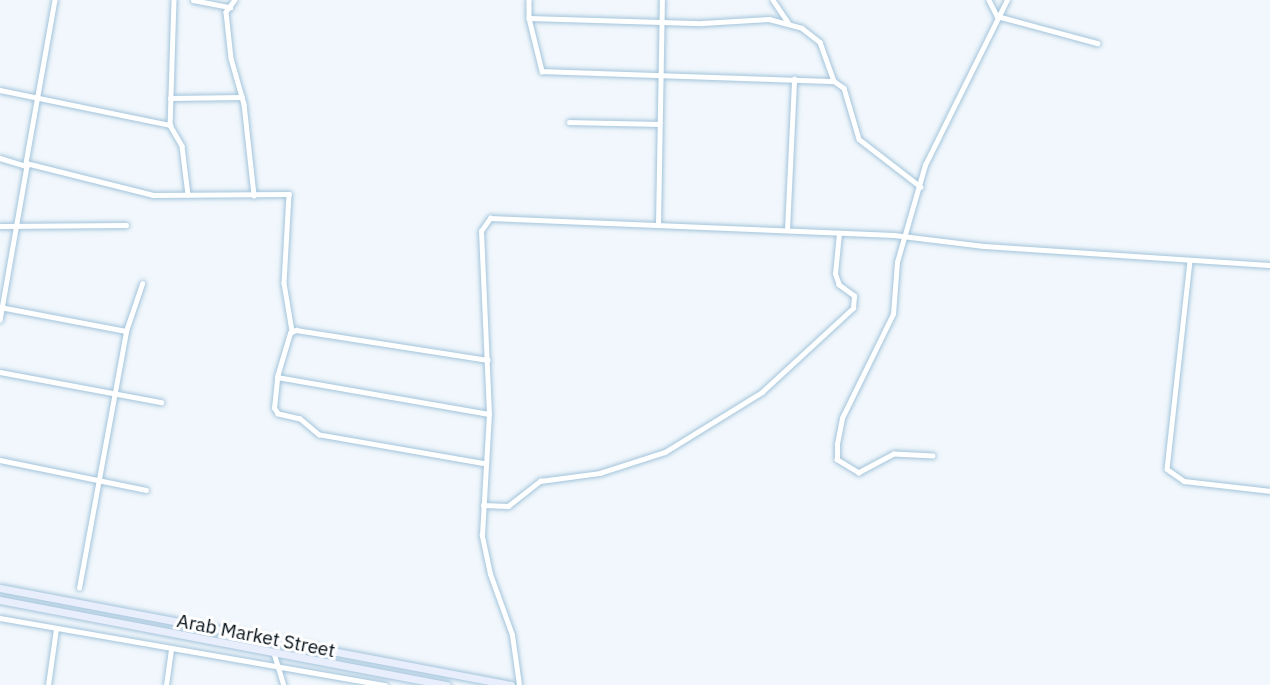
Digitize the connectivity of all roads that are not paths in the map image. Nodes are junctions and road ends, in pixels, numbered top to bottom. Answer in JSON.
{"nodes":[{"id":1,"x":55,"y":0,"type":"edge"},
{"id":2,"x":174,"y":0,"type":"edge"},
{"id":3,"x":193,"y":0,"type":"edge"},
{"id":4,"x":235,"y":0,"type":"edge"},
{"id":5,"x":529,"y":0,"type":"edge"},
{"id":6,"x":662,"y":0,"type":"edge"},
{"id":7,"x":773,"y":0,"type":"edge"},
{"id":8,"x":989,"y":0,"type":"edge"},
{"id":9,"x":1007,"y":0,"type":"edge"},
{"id":10,"x":230,"y":7,"type":"junction"},
{"id":11,"x":997,"y":16,"type":"junction"},
{"id":12,"x":529,"y":18,"type":"junction"},
{"id":13,"x":661,"y":19,"type":"junction"},
{"id":14,"x":789,"y":23,"type":"junction"},
{"id":15,"x":1097,"y":43,"type":"dead end"},
{"id":16,"x":660,"y":73,"type":"junction"},
{"id":17,"x":794,"y":79,"type":"junction"},
{"id":18,"x":834,"y":80,"type":"junction"},
{"id":19,"x":0,"y":90,"type":"edge"},
{"id":20,"x":38,"y":97,"type":"junction"},
{"id":21,"x":242,"y":97,"type":"junction"},
{"id":22,"x":170,"y":98,"type":"junction"},
{"id":23,"x":569,"y":122,"type":"dead end"},
{"id":24,"x":659,"y":124,"type":"junction"},
{"id":25,"x":170,"y":125,"type":"junction"},
{"id":26,"x":0,"y":158,"type":"edge"},
{"id":27,"x":26,"y":163,"type":"junction"},
{"id":28,"x":921,"y":187,"type":"junction"},
{"id":29,"x":188,"y":195,"type":"junction"},
{"id":30,"x":254,"y":195,"type":"junction"},
{"id":31,"x":126,"y":225,"type":"dead end"},
{"id":32,"x":658,"y":225,"type":"junction"},
{"id":33,"x":0,"y":226,"type":"edge"},
{"id":34,"x":16,"y":229,"type":"junction"},
{"id":35,"x":788,"y":230,"type":"junction"},
{"id":36,"x":839,"y":233,"type":"junction"},
{"id":37,"x":905,"y":236,"type":"junction"},
{"id":38,"x":1189,"y":261,"type":"junction"},
{"id":39,"x":1270,"y":265,"type":"edge"},
{"id":40,"x":142,"y":285,"type":"dead end"},
{"id":41,"x":1,"y":307,"type":"edge"},
{"id":42,"x":0,"y":320,"type":"edge"},
{"id":43,"x":126,"y":331,"type":"junction"},
{"id":44,"x":292,"y":331,"type":"junction"},
{"id":45,"x":488,"y":360,"type":"junction"},
{"id":46,"x":0,"y":372,"type":"edge"},
{"id":47,"x":277,"y":377,"type":"junction"},
{"id":48,"x":115,"y":394,"type":"junction"},
{"id":49,"x":161,"y":402,"type":"dead end"},
{"id":50,"x":489,"y":414,"type":"junction"},
{"id":51,"x":933,"y":456,"type":"dead end"},
{"id":52,"x":0,"y":460,"type":"edge"},
{"id":53,"x":486,"y":464,"type":"junction"},
{"id":54,"x":100,"y":479,"type":"junction"},
{"id":55,"x":146,"y":490,"type":"dead end"},
{"id":56,"x":1270,"y":491,"type":"edge"},
{"id":57,"x":483,"y":505,"type":"junction"},
{"id":58,"x":0,"y":588,"type":"edge"},
{"id":59,"x":79,"y":588,"type":"dead end"},
{"id":60,"x":0,"y":600,"type":"edge"},
{"id":61,"x":0,"y":618,"type":"edge"},
{"id":62,"x":56,"y":629,"type":"junction"},
{"id":63,"x":171,"y":648,"type":"junction"},
{"id":64,"x":274,"y":652,"type":"junction"},
{"id":65,"x":278,"y":667,"type":"junction"},
{"id":66,"x":48,"y":685,"type":"edge"},
{"id":67,"x":166,"y":685,"type":"edge"},
{"id":68,"x":284,"y":685,"type":"edge"},
{"id":69,"x":385,"y":685,"type":"edge"},
{"id":70,"x":443,"y":685,"type":"edge"},
{"id":71,"x":511,"y":685,"type":"edge"},
{"id":72,"x":519,"y":685,"type":"edge"}],
"edges":[{"from":1,"to":20,"type":"street"},
{"from":2,"to":22,"type":"street"},
{"from":3,"to":10,"type":"street"},
{"from":4,"to":10,"type":"street"},
{"from":5,"to":12,"type":"street"},
{"from":6,"to":13,"type":"street"},
{"from":7,"to":14,"type":"street"},
{"from":8,"to":11,"type":"street"},
{"from":9,"to":11,"type":"street"},
{"from":10,"to":21,"type":"street"},
{"from":11,"to":15,"type":"street"},
{"from":11,"to":28,"type":"street"},
{"from":12,"to":13,"type":"street"},
{"from":12,"to":16,"type":"street"},
{"from":13,"to":14,"type":"street"},
{"from":13,"to":16,"type":"street"},
{"from":14,"to":18,"type":"street"},
{"from":16,"to":17,"type":"street"},
{"from":16,"to":24,"type":"street"},
{"from":17,"to":18,"type":"street"},
{"from":17,"to":35,"type":"street"},
{"from":18,"to":28,"type":"street"},
{"from":19,"to":20,"type":"street"},
{"from":20,"to":25,"type":"street"},
{"from":20,"to":27,"type":"street"},
{"from":21,"to":22,"type":"street"},
{"from":21,"to":30,"type":"street"},
{"from":22,"to":25,"type":"street"},
{"from":23,"to":24,"type":"street"},
{"from":24,"to":32,"type":"street"},
{"from":25,"to":29,"type":"street"},
{"from":26,"to":27,"type":"street"},
{"from":27,"to":29,"type":"street"},
{"from":27,"to":34,"type":"street"},
{"from":28,"to":37,"type":"street"},
{"from":29,"to":30,"type":"street"},
{"from":30,"to":44,"type":"street"},
{"from":31,"to":34,"type":"street"},
{"from":32,"to":35,"type":"street"},
{"from":32,"to":45,"type":"street"},
{"from":33,"to":34,"type":"street"},
{"from":34,"to":41,"type":"street"},
{"from":35,"to":36,"type":"street"},
{"from":36,"to":37,"type":"street"},
{"from":36,"to":57,"type":"street"},
{"from":37,"to":38,"type":"street"},
{"from":37,"to":51,"type":"street"},
{"from":38,"to":39,"type":"street"},
{"from":38,"to":56,"type":"street"},
{"from":40,"to":43,"type":"street"},
{"from":41,"to":42,"type":"street"},
{"from":41,"to":43,"type":"street"},
{"from":43,"to":48,"type":"street"},
{"from":44,"to":45,"type":"street"},
{"from":44,"to":47,"type":"street"},
{"from":45,"to":50,"type":"street"},
{"from":46,"to":48,"type":"street"},
{"from":47,"to":50,"type":"street"},
{"from":47,"to":53,"type":"street"},
{"from":48,"to":49,"type":"street"},
{"from":48,"to":54,"type":"street"},
{"from":50,"to":53,"type":"street"},
{"from":52,"to":54,"type":"street"},
{"from":53,"to":57,"type":"street"},
{"from":54,"to":55,"type":"street"},
{"from":54,"to":59,"type":"street"},
{"from":57,"to":72,"type":"street"},
{"from":58,"to":71,"type":"main road","name":"Arab Market Street"},
{"from":60,"to":64,"type":"main road"},
{"from":61,"to":62,"type":"street"},
{"from":62,"to":63,"type":"street"},
{"from":62,"to":66,"type":"street"},
{"from":63,"to":65,"type":"street"},
{"from":63,"to":67,"type":"street"},
{"from":64,"to":65,"type":"street"},
{"from":64,"to":70,"type":"main road"},
{"from":65,"to":68,"type":"street"},
{"from":65,"to":69,"type":"street"}]}
